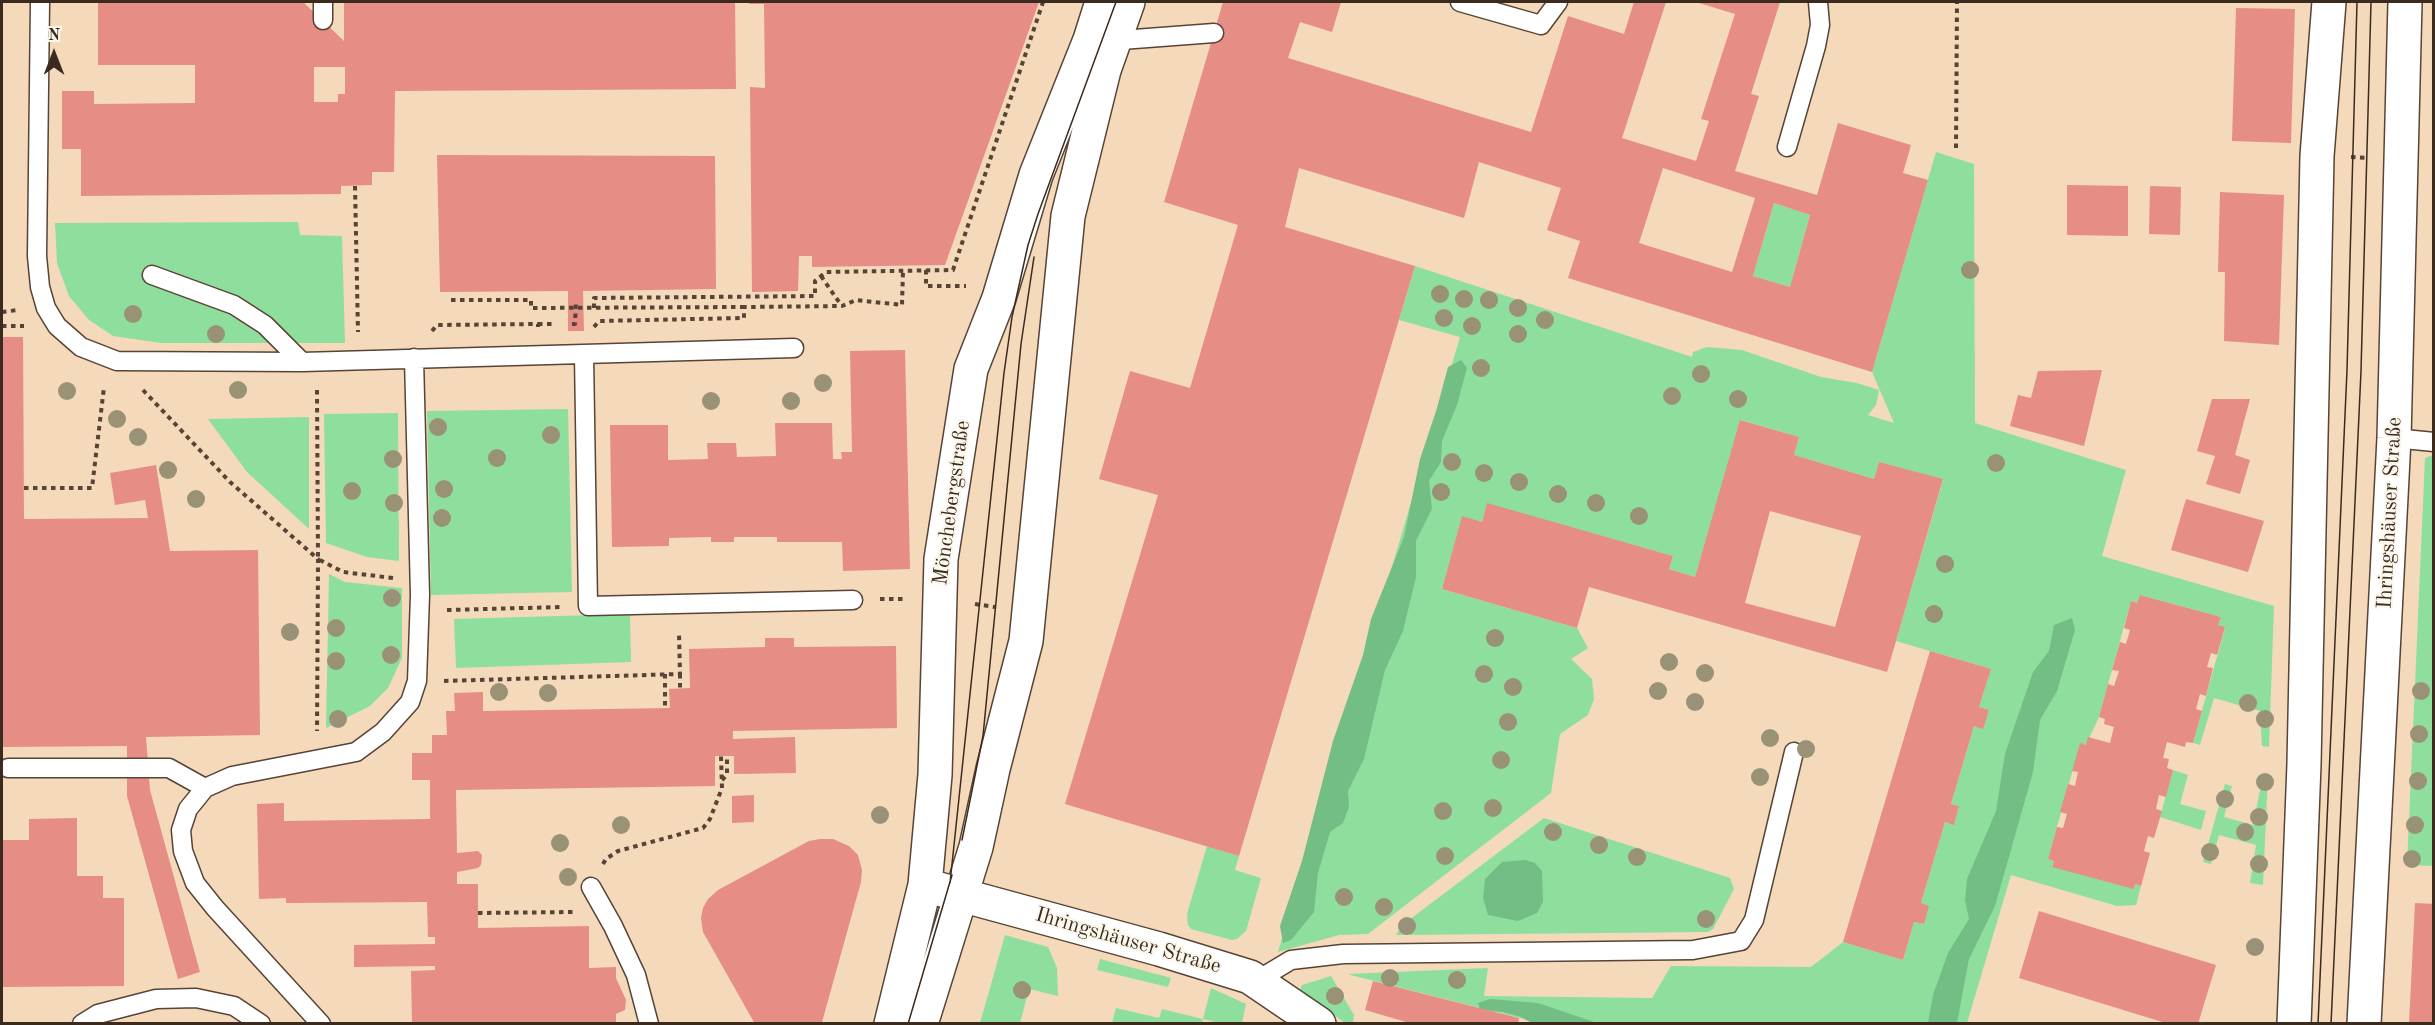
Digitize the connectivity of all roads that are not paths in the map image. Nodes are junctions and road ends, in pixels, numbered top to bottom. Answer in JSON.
{"nodes":[{"id":1,"x":40,"y":2,"type":"edge"},
{"id":2,"x":323,"y":2,"type":"edge"},
{"id":3,"x":1102,"y":2,"type":"edge"},
{"id":4,"x":1128,"y":2,"type":"edge"},
{"id":5,"x":1460,"y":2,"type":"edge"},
{"id":6,"x":1558,"y":2,"type":"edge"},
{"id":7,"x":1818,"y":2,"type":"edge"},
{"id":8,"x":2329,"y":2,"type":"edge"},
{"id":9,"x":2405,"y":2,"type":"edge"},
{"id":10,"x":323,"y":20,"type":"dead end"},
{"id":11,"x":1214,"y":33,"type":"dead end"},
{"id":12,"x":1101,"y":41,"type":"junction"},
{"id":13,"x":1787,"y":147,"type":"dead end"},
{"id":14,"x":152,"y":275,"type":"dead end"},
{"id":15,"x":794,"y":348,"type":"dead end"},
{"id":16,"x":584,"y":355,"type":"junction"},
{"id":17,"x":414,"y":358,"type":"junction"},
{"id":18,"x":309,"y":362,"type":"junction"},
{"id":19,"x":2394,"y":438,"type":"junction"},
{"id":20,"x":2433,"y":442,"type":"edge"},
{"id":21,"x":853,"y":600,"type":"road end"},
{"id":22,"x":1794,"y":752,"type":"dead end"},
{"id":23,"x":8,"y":768,"type":"dead end"},
{"id":24,"x":205,"y":788,"type":"junction"},
{"id":25,"x":926,"y":885,"type":"junction"},
{"id":26,"x":591,"y":887,"type":"road end"},
{"id":27,"x":961,"y":895,"type":"junction"},
{"id":28,"x":1256,"y":981,"type":"junction"},
{"id":29,"x":82,"y":1023,"type":"edge"},
{"id":30,"x":261,"y":1023,"type":"edge"},
{"id":31,"x":321,"y":1023,"type":"edge"},
{"id":32,"x":650,"y":1023,"type":"edge"},
{"id":33,"x":891,"y":1023,"type":"edge"},
{"id":34,"x":921,"y":1023,"type":"edge"},
{"id":35,"x":1319,"y":1023,"type":"edge"},
{"id":36,"x":2294,"y":1023,"type":"edge"},
{"id":37,"x":2364,"y":1023,"type":"edge"}],
"edges":[{"from":1,"to":18,"type":"lane"},
{"from":2,"to":10,"type":"lane"},
{"from":3,"to":12,"type":"street","name":"Mönchebergstraße"},
{"from":4,"to":12,"type":"street","name":"Mönchebergstraße"},
{"from":5,"to":6,"type":"lane"},
{"from":7,"to":13,"type":"lane"},
{"from":8,"to":36,"type":"street"},
{"from":9,"to":19,"type":"street","name":"Ihringshäuser Straße"},
{"from":11,"to":12,"type":"lane"},
{"from":12,"to":25,"type":"street","name":"Mönchebergstraße"},
{"from":12,"to":27,"type":"street","name":"Mönchebergstraße"},
{"from":14,"to":18,"type":"lane"},
{"from":15,"to":16,"type":"lane"},
{"from":16,"to":17,"type":"lane"},
{"from":16,"to":21,"type":"lane"},
{"from":17,"to":18,"type":"lane"},
{"from":17,"to":24,"type":"lane"},
{"from":19,"to":20,"type":"lane"},
{"from":19,"to":37,"type":"street","name":"Ihringshäuser Straße"},
{"from":22,"to":28,"type":"lane"},
{"from":23,"to":24,"type":"lane"},
{"from":24,"to":31,"type":"lane"},
{"from":25,"to":27,"type":"street","name":"Ihringshäuser Straße"},
{"from":25,"to":33,"type":"street","name":"Mönchebergstraße"},
{"from":26,"to":32,"type":"lane"},
{"from":27,"to":28,"type":"street","name":"Ihringshäuser Straße"},
{"from":27,"to":34,"type":"street","name":"Mönchebergstraße"},
{"from":28,"to":35,"type":"street","name":"Ihringshäuser Straße"},
{"from":29,"to":30,"type":"lane"}]}
